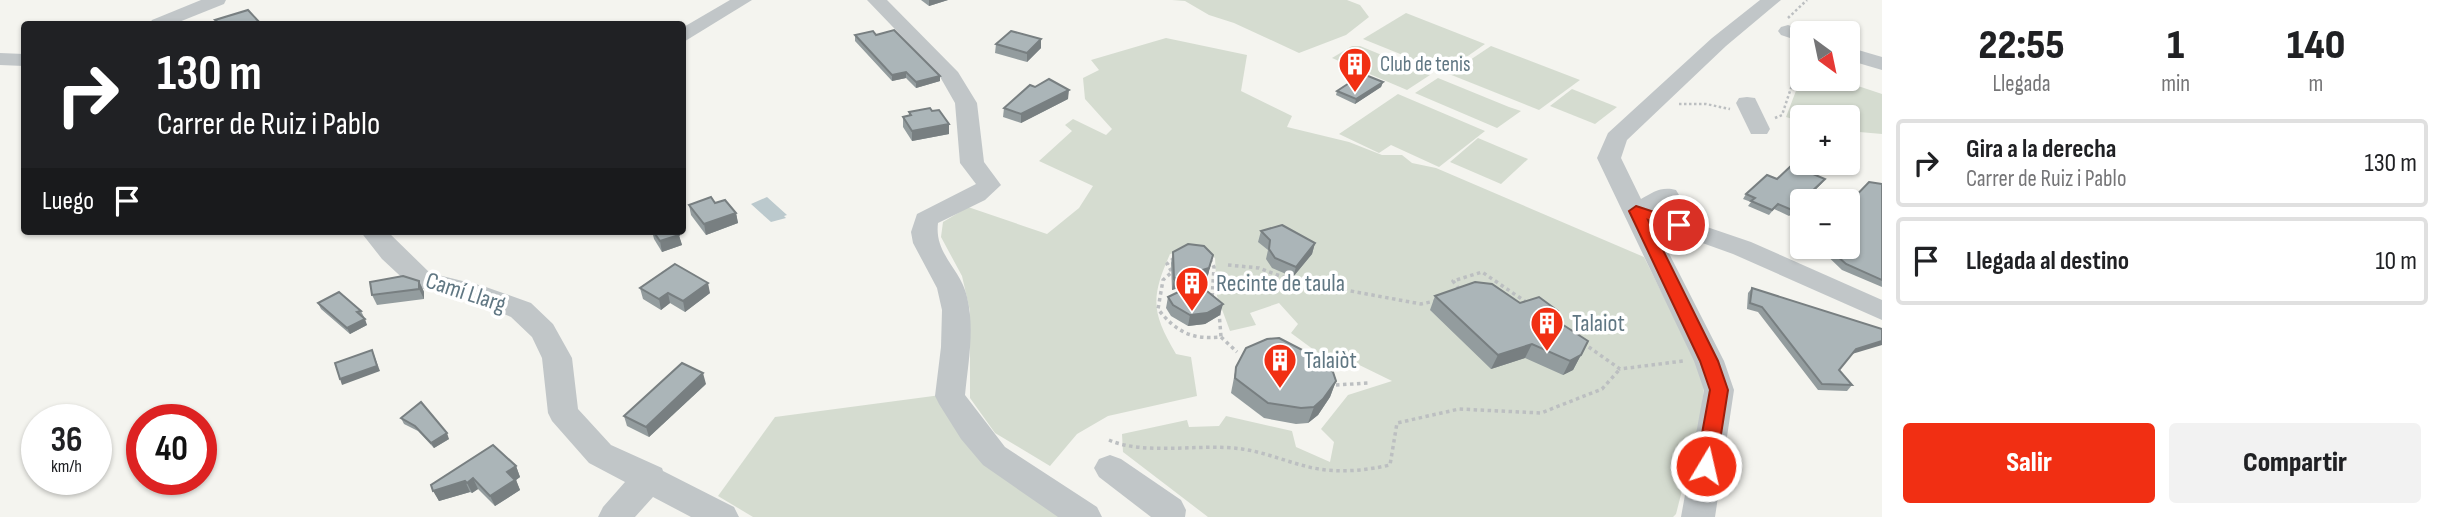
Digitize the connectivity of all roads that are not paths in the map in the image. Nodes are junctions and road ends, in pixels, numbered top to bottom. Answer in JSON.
{"nodes":[{"id":1,"x":217,"y":0,"type":"edge"},
{"id":2,"x":743,"y":0,"type":"edge"},
{"id":3,"x":876,"y":0,"type":"edge"},
{"id":4,"x":1772,"y":0,"type":"edge"},
{"id":5,"x":166,"y":21,"type":"edge"},
{"id":6,"x":686,"y":35,"type":"edge"},
{"id":7,"x":1860,"y":56,"type":"edge"},
{"id":8,"x":0,"y":59,"type":"edge"},
{"id":9,"x":21,"y":60,"type":"edge"},
{"id":10,"x":1882,"y":64,"type":"edge"},
{"id":11,"x":1747,"y":103,"type":"dead end"},
{"id":12,"x":1759,"y":129,"type":"dead end"},
{"id":13,"x":1667,"y":195,"type":"dead end"},
{"id":14,"x":1636,"y":211,"type":"junction"},
{"id":15,"x":376,"y":235,"type":"edge"},
{"id":16,"x":1882,"y":311,"type":"edge"},
{"id":17,"x":1110,"y":454,"type":"road end"},
{"id":18,"x":650,"y":477,"type":"junction"},
{"id":19,"x":615,"y":517,"type":"edge"},
{"id":20,"x":722,"y":517,"type":"edge"},
{"id":21,"x":1085,"y":517,"type":"edge"},
{"id":22,"x":1168,"y":517,"type":"edge"},
{"id":23,"x":1698,"y":517,"type":"edge"}],
"edges":[{"from":1,"to":5,"type":"street"},
{"from":2,"to":6,"type":"street"},
{"from":3,"to":21,"type":"street"},
{"from":4,"to":14,"type":"street"},
{"from":7,"to":10,"type":"street"},
{"from":8,"to":9,"type":"street"},
{"from":11,"to":12,"type":"street"},
{"from":13,"to":14,"type":"street"},
{"from":14,"to":16,"type":"street"},
{"from":14,"to":23,"type":"street"},
{"from":15,"to":18,"type":"street","name":"Camí Llarg"},
{"from":17,"to":22,"type":"street"},
{"from":18,"to":19,"type":"street"},
{"from":18,"to":20,"type":"street","name":"Camí Llarg"}]}
